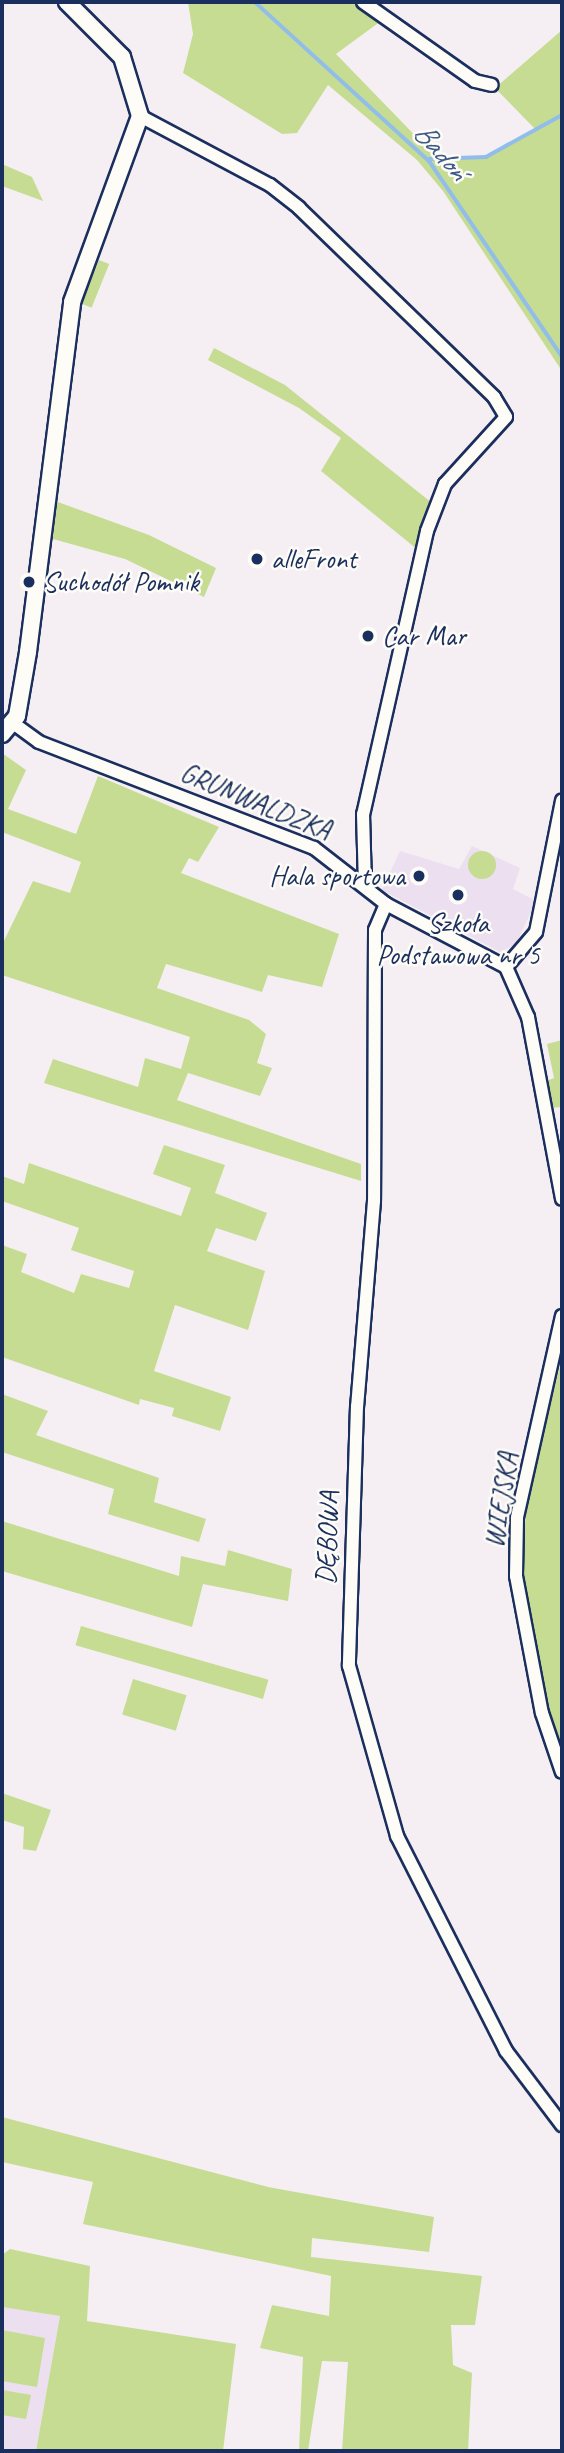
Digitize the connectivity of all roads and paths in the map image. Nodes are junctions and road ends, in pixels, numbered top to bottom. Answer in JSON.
{"nodes":[{"id":1,"x":67,"y":2,"type":"edge"},
{"id":2,"x":363,"y":2,"type":"edge"},
{"id":3,"x":492,"y":85,"type":"dead end"},
{"id":4,"x":140,"y":116,"type":"junction"},
{"id":5,"x":7,"y":729,"type":"edge"},
{"id":6,"x":562,"y":801,"type":"edge"},
{"id":7,"x":365,"y":884,"type":"junction"},
{"id":8,"x":386,"y":904,"type":"junction"},
{"id":9,"x":506,"y":967,"type":"junction"},
{"id":10,"x":562,"y":1199,"type":"edge"},
{"id":11,"x":562,"y":1316,"type":"edge"},
{"id":12,"x":562,"y":1772,"type":"edge"},
{"id":13,"x":562,"y":2125,"type":"edge"}],
"edges":[{"from":1,"to":4,"type":"street"},
{"from":2,"to":3,"type":"street"},
{"from":4,"to":5,"type":"street"},
{"from":4,"to":7,"type":"street"},
{"from":5,"to":7,"type":"street","name":"GRUNWALDZKA"},
{"from":6,"to":9,"type":"street"},
{"from":7,"to":8,"type":"street","name":"GRUNWALDZKA"},
{"from":8,"to":9,"type":"street","name":"GRUNWALDZKA"},
{"from":8,"to":13,"type":"street","name":"DĘBOWA"},
{"from":9,"to":10,"type":"street"},
{"from":11,"to":12,"type":"street","name":"WIEJSKA"}]}
